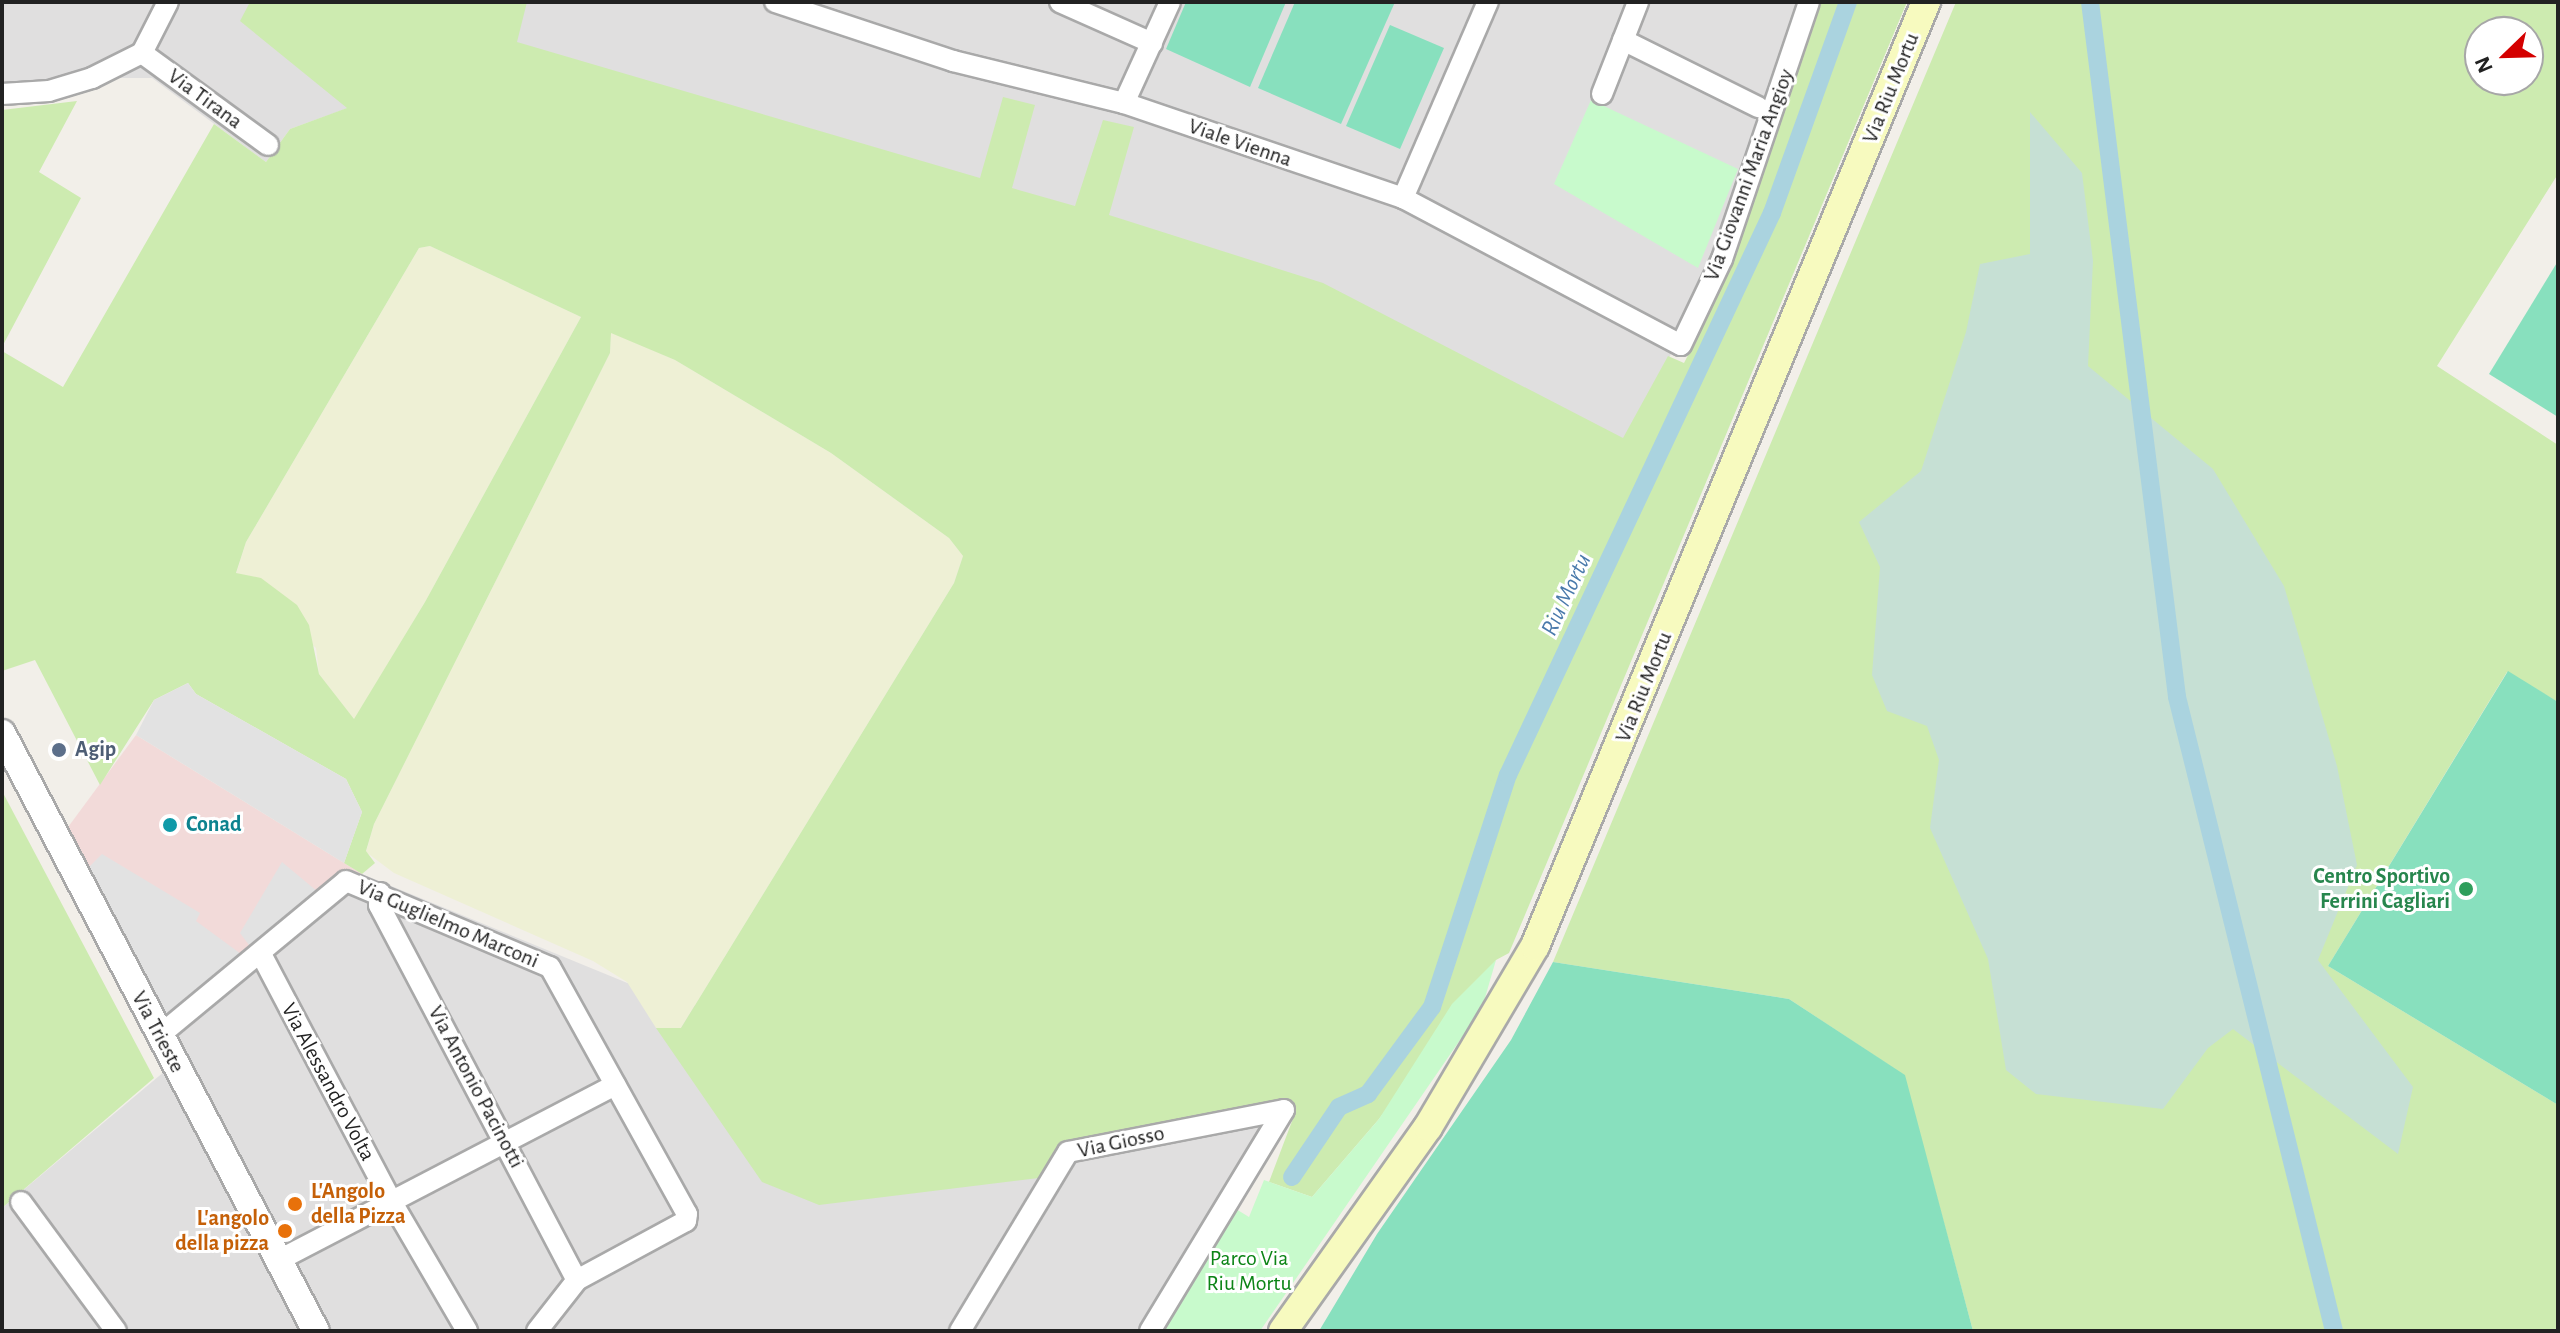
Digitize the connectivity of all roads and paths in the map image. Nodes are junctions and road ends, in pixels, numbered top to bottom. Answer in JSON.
{"nodes":[{"id":1,"x":168,"y":2,"type":"edge"},
{"id":2,"x":775,"y":2,"type":"edge"},
{"id":3,"x":1060,"y":2,"type":"edge"},
{"id":4,"x":1170,"y":2,"type":"edge"},
{"id":5,"x":1488,"y":2,"type":"edge"},
{"id":6,"x":1638,"y":2,"type":"edge"},
{"id":7,"x":1809,"y":2,"type":"edge"},
{"id":8,"x":1926,"y":2,"type":"edge"},
{"id":9,"x":1623,"y":40,"type":"junction"},
{"id":10,"x":1152,"y":43,"type":"junction"},
{"id":11,"x":142,"y":53,"type":"junction"},
{"id":12,"x":2,"y":94,"type":"edge"},
{"id":13,"x":1602,"y":94,"type":"dead end"},
{"id":14,"x":1124,"y":103,"type":"junction"},
{"id":15,"x":1758,"y":107,"type":"dead end"},
{"id":16,"x":268,"y":145,"type":"dead end"},
{"id":17,"x":1403,"y":198,"type":"junction"},
{"id":18,"x":1681,"y":345,"type":"joint"},
{"id":19,"x":2,"y":733,"type":"edge"},
{"id":20,"x":380,"y":893,"type":"junction"},
{"id":21,"x":261,"y":954,"type":"junction"},
{"id":22,"x":160,"y":1035,"type":"junction"},
{"id":23,"x":615,"y":1085,"type":"junction"},
{"id":24,"x":505,"y":1140,"type":"junction"},
{"id":25,"x":390,"y":1199,"type":"junction"},
{"id":26,"x":21,"y":1202,"type":"dead end"},
{"id":27,"x":279,"y":1260,"type":"junction"},
{"id":28,"x":577,"y":1280,"type":"junction"},
{"id":29,"x":116,"y":1331,"type":"edge"},
{"id":30,"x":316,"y":1331,"type":"edge"},
{"id":31,"x":467,"y":1331,"type":"edge"},
{"id":32,"x":537,"y":1331,"type":"edge"},
{"id":33,"x":960,"y":1331,"type":"edge"},
{"id":34,"x":1150,"y":1331,"type":"edge"},
{"id":35,"x":1283,"y":1331,"type":"edge"}],
"edges":[{"from":1,"to":11,"type":"street"},
{"from":2,"to":14,"type":"street","name":"Viale Vienna"},
{"from":3,"to":10,"type":"street"},
{"from":4,"to":10,"type":"street"},
{"from":5,"to":17,"type":"street"},
{"from":6,"to":9,"type":"street"},
{"from":7,"to":18,"type":"street","name":"Via Giovanni Maria Angioy"},
{"from":8,"to":35,"type":"main road","name":"Via Riu Mortu"},
{"from":9,"to":13,"type":"street"},
{"from":9,"to":15,"type":"street"},
{"from":10,"to":14,"type":"street"},
{"from":11,"to":12,"type":"street"},
{"from":11,"to":16,"type":"street","name":"Via Tirana"},
{"from":14,"to":17,"type":"street","name":"Viale Vienna"},
{"from":17,"to":18,"type":"street","name":"Viale Vienna"},
{"from":19,"to":22,"type":"street","name":"Via Trieste"},
{"from":20,"to":21,"type":"street","name":"Via Guglielmo Marconi"},
{"from":20,"to":23,"type":"street","name":"Via Guglielmo Marconi"},
{"from":20,"to":24,"type":"street","name":"Via Antonio Pacinotti"},
{"from":21,"to":22,"type":"street","name":"Via Guglielmo Marconi"},
{"from":21,"to":25,"type":"street","name":"Via Alessandro Volta"},
{"from":22,"to":27,"type":"street","name":"Via Trieste"},
{"from":23,"to":24,"type":"street"},
{"from":23,"to":28,"type":"street","name":"Via Guglielmo Marconi"},
{"from":24,"to":25,"type":"street"},
{"from":24,"to":28,"type":"street","name":"Via Antonio Pacinotti"},
{"from":25,"to":27,"type":"street"},
{"from":25,"to":31,"type":"street","name":"Via Alessandro Volta"},
{"from":26,"to":29,"type":"street"},
{"from":27,"to":30,"type":"street","name":"Via Trieste"},
{"from":28,"to":32,"type":"street"},
{"from":33,"to":34,"type":"street","name":"Via Giosso"}]}
